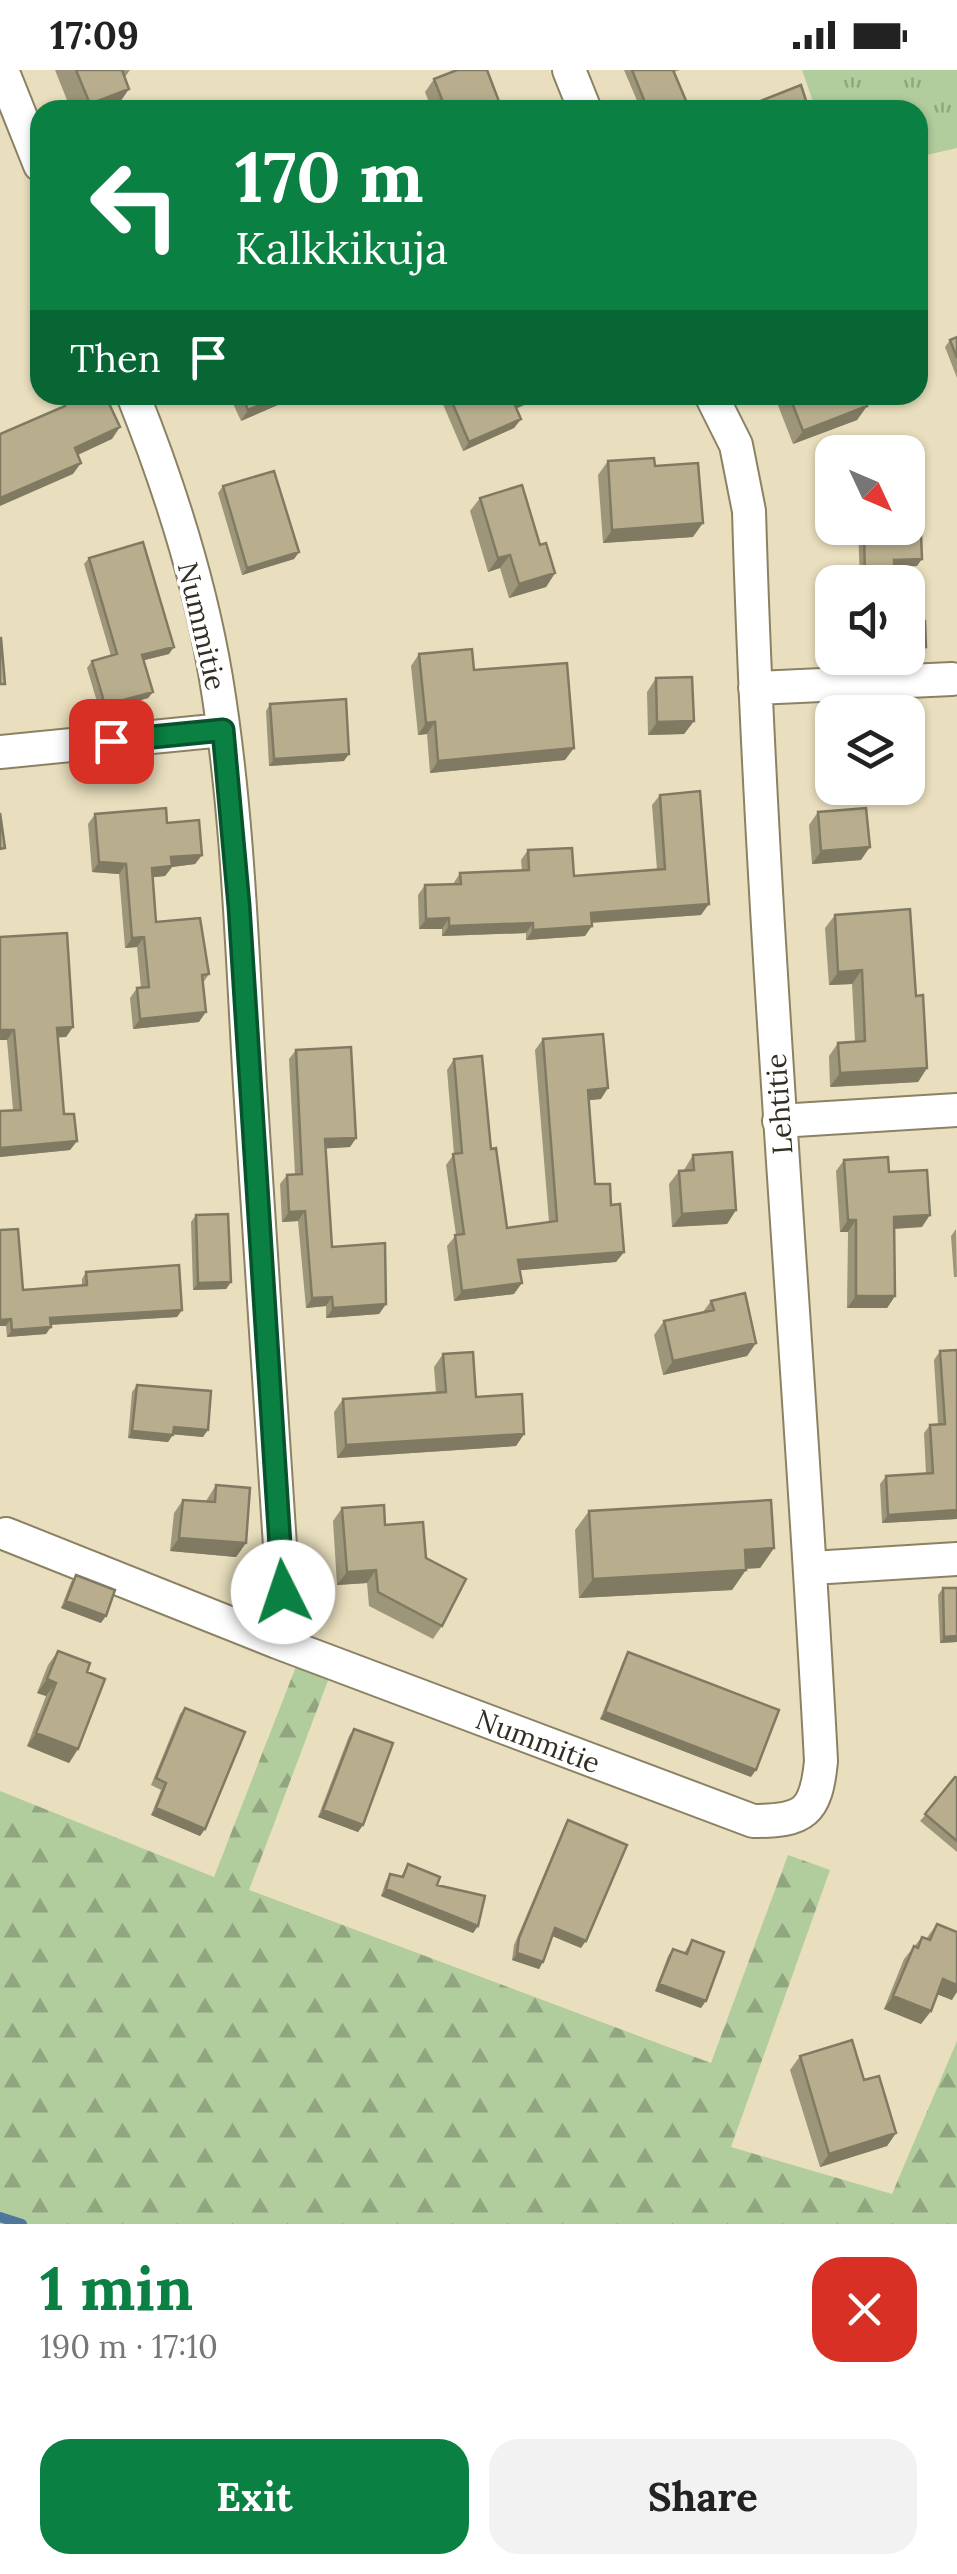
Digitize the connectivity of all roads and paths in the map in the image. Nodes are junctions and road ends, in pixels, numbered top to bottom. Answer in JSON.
{"nodes":[{"id":1,"x":2,"y":70,"type":"edge"},
{"id":2,"x":569,"y":70,"type":"edge"},
{"id":3,"x":580,"y":100,"type":"edge"},
{"id":4,"x":30,"y":140,"type":"edge"},
{"id":5,"x":137,"y":405,"type":"edge"},
{"id":6,"x":716,"y":405,"type":"edge"},
{"id":7,"x":952,"y":679,"type":"dead end"},
{"id":8,"x":755,"y":688,"type":"junction"},
{"id":9,"x":223,"y":730,"type":"junction"},
{"id":10,"x":0,"y":752,"type":"edge"},
{"id":11,"x":957,"y":1110,"type":"edge"},
{"id":12,"x":779,"y":1120,"type":"junction"},
{"id":13,"x":6,"y":1534,"type":"dead end"},
{"id":14,"x":957,"y":1559,"type":"edge"},
{"id":15,"x":812,"y":1568,"type":"junction"},
{"id":16,"x":277,"y":1642,"type":"junction"},
{"id":17,"x":802,"y":1815,"type":"joint"}],
"edges":[{"from":1,"to":4,"type":"street"},
{"from":2,"to":3,"type":"street"},
{"from":5,"to":9,"type":"street","name":"Nummitie"},
{"from":6,"to":8,"type":"street","name":"Lehtitie"},
{"from":7,"to":8,"type":"street"},
{"from":8,"to":12,"type":"street","name":"Lehtitie"},
{"from":9,"to":10,"type":"street"},
{"from":9,"to":16,"type":"street","name":"Nummitie"},
{"from":11,"to":12,"type":"street"},
{"from":12,"to":15,"type":"street","name":"Lehtitie"},
{"from":13,"to":16,"type":"street","name":"Nummitie"},
{"from":14,"to":15,"type":"street"},
{"from":15,"to":17,"type":"street","name":"Lehtitie"},
{"from":16,"to":17,"type":"street","name":"Nummitie"}]}
